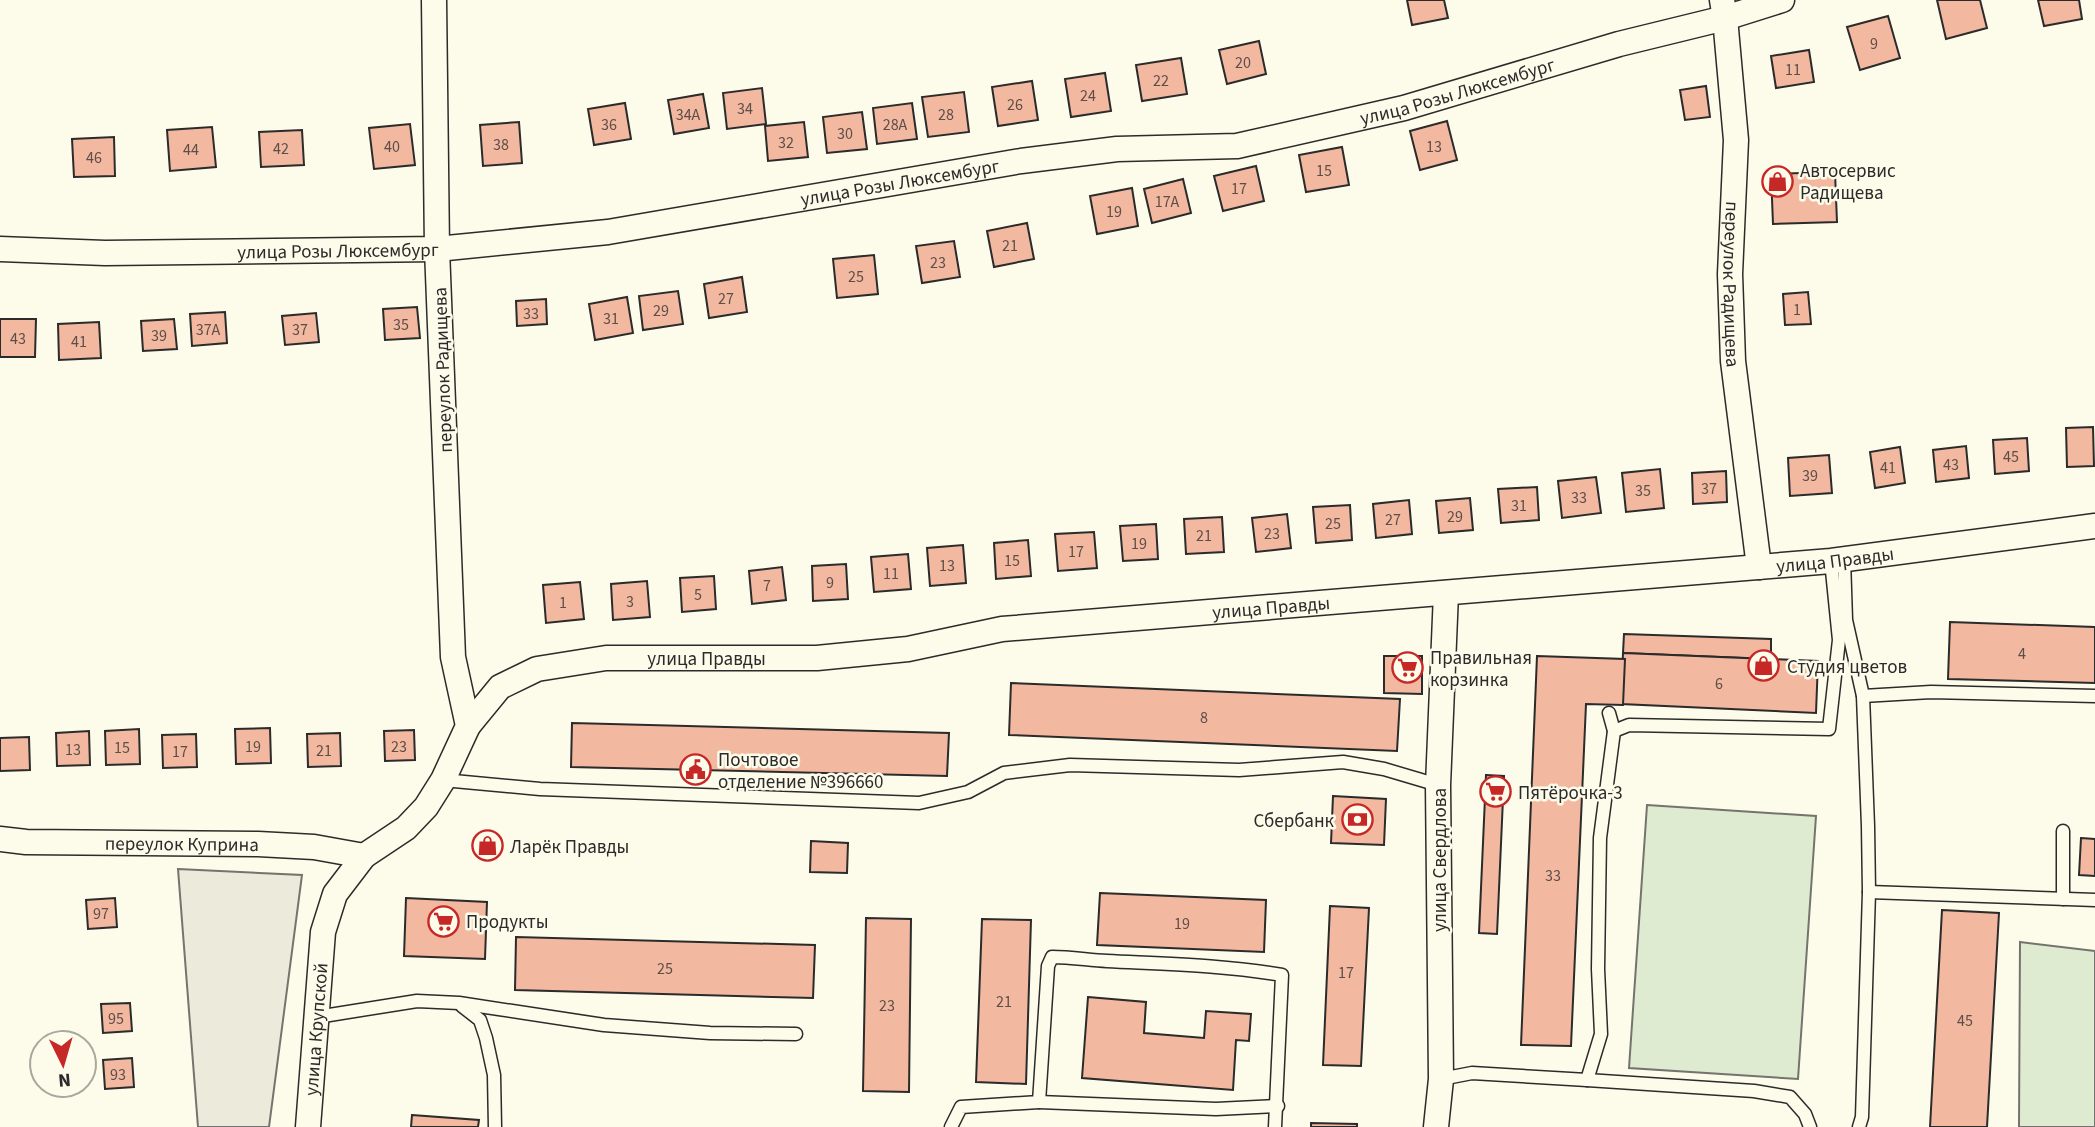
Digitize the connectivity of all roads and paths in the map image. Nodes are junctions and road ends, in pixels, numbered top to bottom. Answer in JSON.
{"nodes":[{"id":1,"x":434,"y":0,"type":"edge"},
{"id":2,"x":1782,"y":0,"type":"edge"},
{"id":3,"x":1723,"y":9,"type":"edge"},
{"id":4,"x":0,"y":249,"type":"edge"},
{"id":5,"x":438,"y":249,"type":"junction"},
{"id":6,"x":2095,"y":526,"type":"edge"},
{"id":7,"x":1838,"y":560,"type":"junction"},
{"id":8,"x":1759,"y":568,"type":"junction"},
{"id":9,"x":1446,"y":593,"type":"junction"},
{"id":10,"x":1863,"y":696,"type":"junction"},
{"id":11,"x":2095,"y":696,"type":"edge"},
{"id":12,"x":1609,"y":713,"type":"dead end"},
{"id":13,"x":468,"y":726,"type":"junction"},
{"id":14,"x":1614,"y":731,"type":"junction"},
{"id":15,"x":443,"y":780,"type":"junction"},
{"id":16,"x":1438,"y":785,"type":"junction"},
{"id":17,"x":2063,"y":831,"type":"dead end"},
{"id":18,"x":0,"y":839,"type":"edge"},
{"id":19,"x":365,"y":856,"type":"junction"},
{"id":20,"x":1869,"y":892,"type":"junction"},
{"id":21,"x":2063,"y":899,"type":"junction"},
{"id":22,"x":2095,"y":900,"type":"edge"},
{"id":23,"x":459,"y":1003,"type":"junction"},
{"id":24,"x":317,"y":1017,"type":"junction"},
{"id":25,"x":796,"y":1034,"type":"dead end"},
{"id":26,"x":1441,"y":1079,"type":"junction"},
{"id":27,"x":1587,"y":1080,"type":"junction"},
{"id":28,"x":1039,"y":1102,"type":"junction"},
{"id":29,"x":1278,"y":1106,"type":"junction"},
{"id":30,"x":308,"y":1127,"type":"edge"},
{"id":31,"x":495,"y":1127,"type":"edge"},
{"id":32,"x":951,"y":1127,"type":"edge"},
{"id":33,"x":1275,"y":1127,"type":"edge"},
{"id":34,"x":1437,"y":1127,"type":"edge"},
{"id":35,"x":1810,"y":1127,"type":"edge"},
{"id":36,"x":1859,"y":1127,"type":"edge"}],
"edges":[{"from":1,"to":5,"type":"street","name":"переулок Радищева"},
{"from":2,"to":3,"type":"street","name":"улица Розы Люксембург"},
{"from":3,"to":5,"type":"street","name":"улица Розы Люксембург"},
{"from":3,"to":8,"type":"street","name":"переулок Радищева"},
{"from":4,"to":5,"type":"street","name":"улица Розы Люксембург"},
{"from":5,"to":13,"type":"street","name":"переулок Радищева"},
{"from":6,"to":7,"type":"street","name":"улица Правды"},
{"from":7,"to":8,"type":"street","name":"улица Правды"},
{"from":7,"to":10,"type":"lane"},
{"from":7,"to":14,"type":"lane"},
{"from":8,"to":9,"type":"street","name":"улица Правды"},
{"from":9,"to":13,"type":"street","name":"улица Правды"},
{"from":9,"to":16,"type":"street","name":"улица Свердлова"},
{"from":10,"to":11,"type":"lane"},
{"from":10,"to":20,"type":"lane"},
{"from":12,"to":14,"type":"lane"},
{"from":13,"to":15,"type":"street","name":"улица Правды"},
{"from":14,"to":27,"type":"lane"},
{"from":15,"to":16,"type":"lane"},
{"from":15,"to":19,"type":"street","name":"улица Правды"},
{"from":16,"to":26,"type":"street","name":"улица Свердлова"},
{"from":17,"to":21,"type":"lane"},
{"from":18,"to":19,"type":"street","name":"переулок Куприна"},
{"from":19,"to":24,"type":"street","name":"улица Крупской"},
{"from":20,"to":21,"type":"lane"},
{"from":20,"to":36,"type":"lane"},
{"from":21,"to":22,"type":"lane"},
{"from":23,"to":24,"type":"lane"},
{"from":23,"to":25,"type":"lane"},
{"from":23,"to":31,"type":"lane"},
{"from":24,"to":30,"type":"street","name":"улица Крупской"},
{"from":26,"to":27,"type":"lane"},
{"from":26,"to":34,"type":"street","name":"улица Свердлова"},
{"from":27,"to":35,"type":"lane"},
{"from":28,"to":29,"type":"lane"},
{"from":28,"to":29,"type":"lane"},
{"from":28,"to":32,"type":"lane"},
{"from":29,"to":33,"type":"lane"}]}
